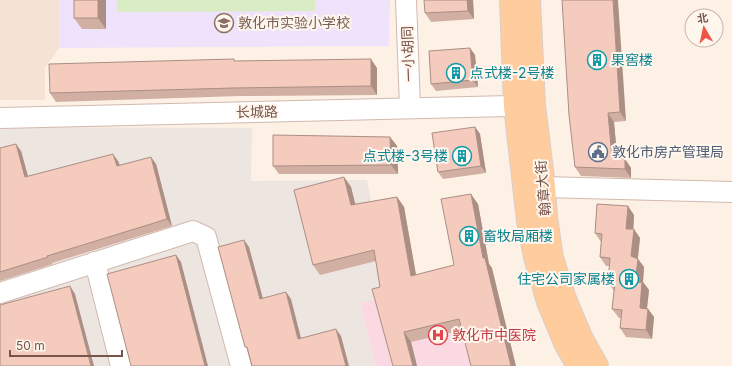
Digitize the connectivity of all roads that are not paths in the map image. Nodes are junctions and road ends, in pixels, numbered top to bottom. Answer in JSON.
{"nodes":[{"id":1,"x":406,"y":0,"type":"edge"},
{"id":2,"x":511,"y":0,"type":"edge"},
{"id":3,"x":529,"y":0,"type":"edge"},
{"id":4,"x":515,"y":106,"type":"junction"},
{"id":5,"x":410,"y":108,"type":"junction"},
{"id":6,"x":0,"y":118,"type":"edge"},
{"id":7,"x":544,"y":187,"type":"junction"},
{"id":8,"x":732,"y":192,"type":"edge"},
{"id":9,"x":95,"y":262,"type":"junction"},
{"id":10,"x":0,"y":293,"type":"edge"},
{"id":11,"x":121,"y":366,"type":"edge"},
{"id":12,"x":241,"y":366,"type":"edge"},
{"id":13,"x":578,"y":366,"type":"edge"},
{"id":14,"x":597,"y":366,"type":"edge"}],
"edges":[{"from":1,"to":5,"type":"street","name":"一小胡同"},
{"from":2,"to":4,"type":"main road","name":"翰章大街"},
{"from":3,"to":7,"type":"main road","name":"翰章大街"},
{"from":4,"to":5,"type":"street","name":"长城路"},
{"from":4,"to":13,"type":"main road","name":"翰章大街"},
{"from":5,"to":6,"type":"street","name":"长城路"},
{"from":7,"to":8,"type":"street"},
{"from":7,"to":14,"type":"main road","name":"翰章大街"},
{"from":9,"to":10,"type":"street"},
{"from":9,"to":11,"type":"street"},
{"from":9,"to":12,"type":"street"}]}
